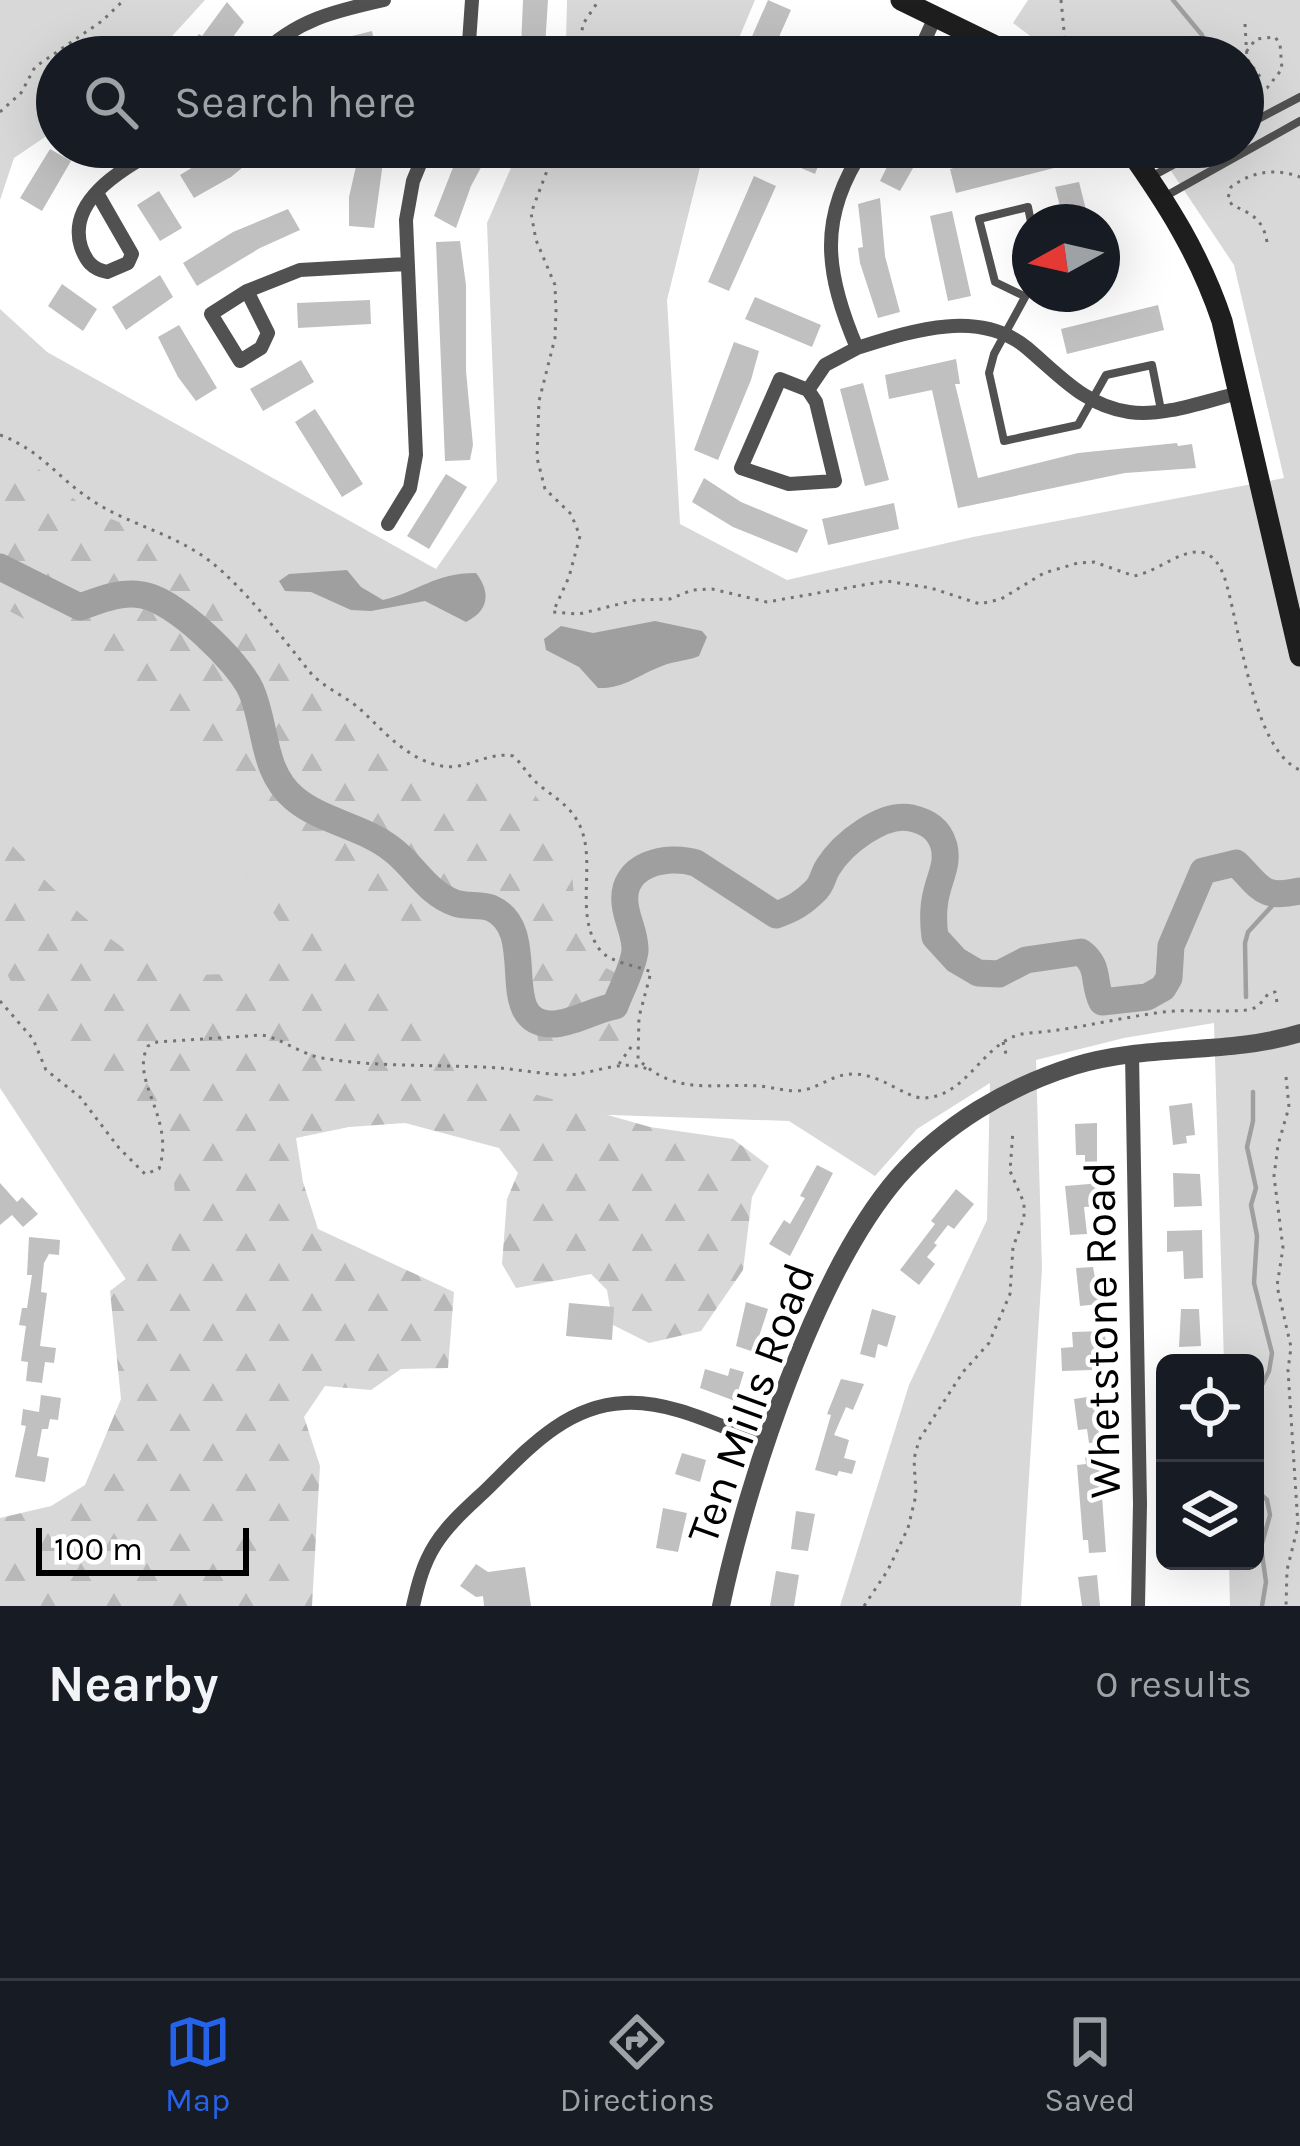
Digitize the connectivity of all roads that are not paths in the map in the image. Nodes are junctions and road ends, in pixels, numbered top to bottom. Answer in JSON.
{"nodes":[{"id":1,"x":384,"y":0,"type":"edge"},
{"id":2,"x":472,"y":0,"type":"edge"},
{"id":3,"x":901,"y":0,"type":"edge"},
{"id":4,"x":939,"y":7,"type":"edge"},
{"id":5,"x":282,"y":36,"type":"edge"},
{"id":6,"x":469,"y":36,"type":"edge"},
{"id":7,"x":926,"y":36,"type":"edge"},
{"id":8,"x":985,"y":36,"type":"edge"},
{"id":9,"x":1300,"y":97,"type":"edge"},
{"id":10,"x":1264,"y":116,"type":"edge"},
{"id":11,"x":1300,"y":121,"type":"edge"},
{"id":12,"x":1264,"y":141,"type":"edge"},
{"id":13,"x":126,"y":168,"type":"edge"},
{"id":14,"x":420,"y":168,"type":"edge"},
{"id":15,"x":854,"y":168,"type":"edge"},
{"id":16,"x":1142,"y":168,"type":"edge"},
{"id":17,"x":1167,"y":168,"type":"edge"},
{"id":18,"x":1216,"y":168,"type":"edge"},
{"id":19,"x":1149,"y":178,"type":"junction"},
{"id":20,"x":97,"y":193,"type":"junction"},
{"id":21,"x":1163,"y":198,"type":"junction"},
{"id":22,"x":1012,"y":211,"type":"edge"},
{"id":23,"x":406,"y":264,"type":"junction"},
{"id":24,"x":1012,"y":287,"type":"edge"},
{"id":25,"x":247,"y":291,"type":"junction"},
{"id":26,"x":1017,"y":312,"type":"edge"},
{"id":27,"x":1005,"y":334,"type":"junction"},
{"id":28,"x":857,"y":348,"type":"junction"},
{"id":29,"x":808,"y":390,"type":"junction"},
{"id":30,"x":1239,"y":393,"type":"junction"},
{"id":31,"x":1091,"y":400,"type":"junction"},
{"id":32,"x":1161,"y":412,"type":"junction"},
{"id":33,"x":388,"y":524,"type":"dead end"},
{"id":34,"x":1300,"y":656,"type":"edge"},
{"id":35,"x":1300,"y":1033,"type":"edge"},
{"id":36,"x":1132,"y":1054,"type":"junction"},
{"id":37,"x":766,"y":1444,"type":"junction"},
{"id":38,"x":413,"y":1606,"type":"edge"},
{"id":39,"x":721,"y":1606,"type":"edge"},
{"id":40,"x":1138,"y":1606,"type":"edge"}],
"edges":[{"from":1,"to":5,"type":"street"},
{"from":2,"to":6,"type":"street"},
{"from":3,"to":4,"type":"main road"},
{"from":4,"to":7,"type":"street"},
{"from":4,"to":8,"type":"main road"},
{"from":9,"to":10,"type":"lane"},
{"from":11,"to":12,"type":"lane"},
{"from":13,"to":20,"type":"street"},
{"from":14,"to":23,"type":"street"},
{"from":15,"to":28,"type":"street"},
{"from":16,"to":19,"type":"main road"},
{"from":17,"to":19,"type":"lane"},
{"from":18,"to":21,"type":"lane"},
{"from":19,"to":21,"type":"main road"},
{"from":20,"to":20,"type":"street"},
{"from":21,"to":30,"type":"main road"},
{"from":22,"to":24,"type":"lane"},
{"from":23,"to":25,"type":"street"},
{"from":23,"to":33,"type":"street"},
{"from":25,"to":25,"type":"street"},
{"from":26,"to":27,"type":"lane"},
{"from":27,"to":28,"type":"street"},
{"from":27,"to":31,"type":"street"},
{"from":27,"to":31,"type":"lane"},
{"from":28,"to":29,"type":"street"},
{"from":29,"to":29,"type":"street"},
{"from":30,"to":32,"type":"street"},
{"from":30,"to":34,"type":"main road"},
{"from":31,"to":32,"type":"street"},
{"from":31,"to":32,"type":"lane"},
{"from":35,"to":36,"type":"street","name":"Ten Mills Road"},
{"from":36,"to":37,"type":"street","name":"Ten Mills Road"},
{"from":36,"to":40,"type":"street","name":"Whetstone Road"},
{"from":37,"to":38,"type":"street"},
{"from":37,"to":39,"type":"street","name":"Ten Mills Road"}]}
